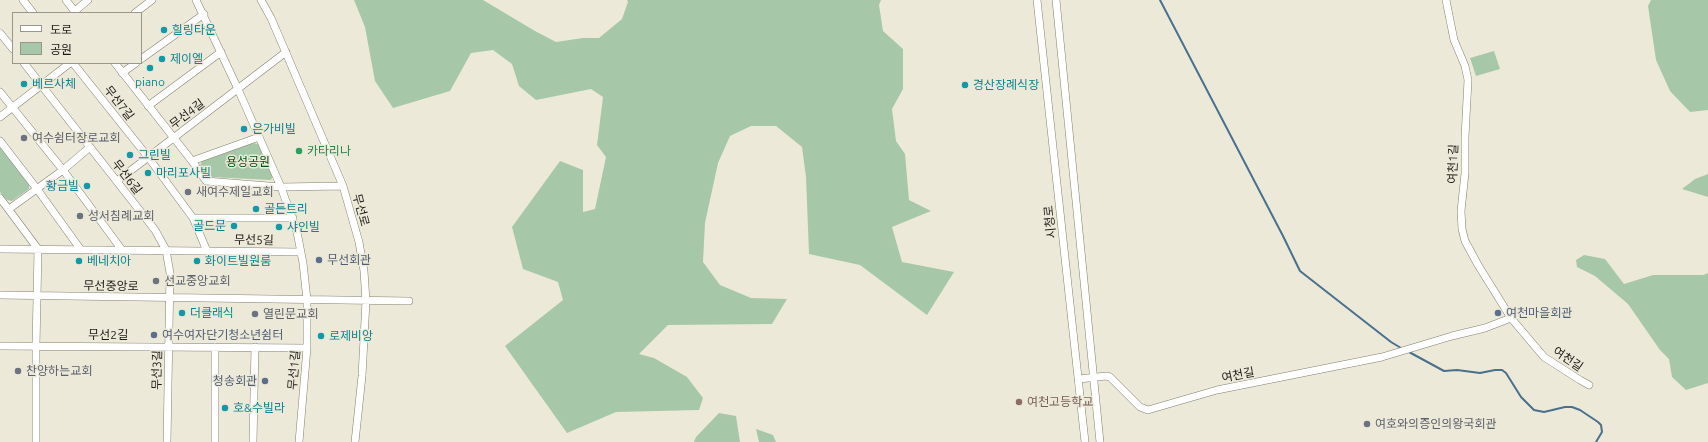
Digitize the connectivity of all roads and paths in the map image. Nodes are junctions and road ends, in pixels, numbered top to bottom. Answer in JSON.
{"nodes":[{"id":1,"x":23,"y":0,"type":"edge"},
{"id":2,"x":66,"y":0,"type":"edge"},
{"id":3,"x":88,"y":0,"type":"edge"},
{"id":4,"x":152,"y":0,"type":"edge"},
{"id":5,"x":196,"y":0,"type":"edge"},
{"id":6,"x":261,"y":0,"type":"edge"},
{"id":7,"x":1037,"y":0,"type":"edge"},
{"id":8,"x":1056,"y":0,"type":"edge"},
{"id":9,"x":1446,"y":0,"type":"edge"},
{"id":10,"x":33,"y":12,"type":"edge"},
{"id":11,"x":75,"y":12,"type":"edge"},
{"id":12,"x":136,"y":12,"type":"edge"},
{"id":13,"x":204,"y":14,"type":"junction"},
{"id":14,"x":0,"y":33,"type":"edge"},
{"id":15,"x":12,"y":48,"type":"edge"},
{"id":16,"x":221,"y":52,"type":"junction"},
{"id":17,"x":286,"y":52,"type":"junction"},
{"id":18,"x":142,"y":58,"type":"edge"},
{"id":19,"x":25,"y":64,"type":"edge"},
{"id":20,"x":71,"y":64,"type":"edge"},
{"id":21,"x":73,"y":64,"type":"edge"},
{"id":22,"x":116,"y":64,"type":"edge"},
{"id":23,"x":135,"y":64,"type":"edge"},
{"id":24,"x":122,"y":73,"type":"junction"},
{"id":25,"x":41,"y":85,"type":"junction"},
{"id":26,"x":238,"y":89,"type":"junction"},
{"id":27,"x":0,"y":92,"type":"edge"},
{"id":28,"x":148,"y":106,"type":"junction"},
{"id":29,"x":13,"y":107,"type":"junction"},
{"id":30,"x":0,"y":117,"type":"edge"},
{"id":31,"x":258,"y":137,"type":"junction"},
{"id":32,"x":173,"y":138,"type":"junction"},
{"id":33,"x":0,"y":141,"type":"edge"},
{"id":34,"x":90,"y":147,"type":"junction"},
{"id":35,"x":148,"y":157,"type":"junction"},
{"id":36,"x":192,"y":161,"type":"junction"},
{"id":37,"x":63,"y":170,"type":"junction"},
{"id":38,"x":117,"y":181,"type":"junction"},
{"id":39,"x":343,"y":186,"type":"junction"},
{"id":40,"x":281,"y":187,"type":"junction"},
{"id":41,"x":38,"y":189,"type":"junction"},
{"id":42,"x":0,"y":198,"type":"edge"},
{"id":43,"x":9,"y":209,"type":"junction"},
{"id":44,"x":193,"y":218,"type":"junction"},
{"id":45,"x":293,"y":218,"type":"junction"},
{"id":46,"x":0,"y":249,"type":"edge"},
{"id":47,"x":38,"y":249,"type":"junction"},
{"id":48,"x":81,"y":250,"type":"junction"},
{"id":49,"x":122,"y":250,"type":"junction"},
{"id":50,"x":166,"y":250,"type":"junction"},
{"id":51,"x":207,"y":251,"type":"junction"},
{"id":52,"x":301,"y":252,"type":"junction"},
{"id":53,"x":0,"y":295,"type":"edge"},
{"id":54,"x":37,"y":296,"type":"junction"},
{"id":55,"x":170,"y":298,"type":"junction"},
{"id":56,"x":307,"y":300,"type":"junction"},
{"id":57,"x":366,"y":301,"type":"junction"},
{"id":58,"x":409,"y":301,"type":"dead end"},
{"id":59,"x":1511,"y":318,"type":"junction"},
{"id":60,"x":0,"y":346,"type":"edge"},
{"id":61,"x":36,"y":346,"type":"junction"},
{"id":62,"x":168,"y":347,"type":"junction"},
{"id":63,"x":215,"y":347,"type":"junction"},
{"id":64,"x":255,"y":347,"type":"junction"},
{"id":65,"x":307,"y":348,"type":"junction"},
{"id":66,"x":1094,"y":377,"type":"junction"},
{"id":67,"x":1079,"y":379,"type":"junction"},
{"id":68,"x":1589,"y":385,"type":"dead end"},
{"id":69,"x":36,"y":442,"type":"edge"},
{"id":70,"x":167,"y":442,"type":"edge"},
{"id":71,"x":214,"y":442,"type":"edge"},
{"id":72,"x":253,"y":442,"type":"edge"},
{"id":73,"x":299,"y":442,"type":"edge"},
{"id":74,"x":355,"y":442,"type":"edge"},
{"id":75,"x":1085,"y":442,"type":"edge"},
{"id":76,"x":1100,"y":442,"type":"edge"}],
"edges":[{"from":1,"to":10,"type":"street"},
{"from":2,"to":11,"type":"street"},
{"from":3,"to":11,"type":"street"},
{"from":4,"to":12,"type":"street"},
{"from":5,"to":13,"type":"street"},
{"from":6,"to":17,"type":"street","name":"무선로"},
{"from":7,"to":67,"type":"street","name":"시청로"},
{"from":8,"to":66,"type":"street"},
{"from":9,"to":59,"type":"street","name":"여천1길"},
{"from":13,"to":16,"type":"street"},
{"from":13,"to":18,"type":"street"},
{"from":14,"to":15,"type":"street"},
{"from":16,"to":26,"type":"street"},
{"from":16,"to":28,"type":"street"},
{"from":17,"to":26,"type":"street","name":"무선4길"},
{"from":17,"to":39,"type":"street","name":"무선로"},
{"from":19,"to":25,"type":"street","name":"무선6길"},
{"from":20,"to":25,"type":"street","name":"무선7길"},
{"from":21,"to":35,"type":"street","name":"무선7길"},
{"from":22,"to":24,"type":"street","name":"무선7길"},
{"from":23,"to":24,"type":"street"},
{"from":24,"to":28,"type":"street","name":"무선7길"},
{"from":25,"to":29,"type":"street","name":"무선7길"},
{"from":25,"to":34,"type":"street","name":"무선6길"},
{"from":26,"to":31,"type":"street"},
{"from":26,"to":32,"type":"street","name":"무선4길"},
{"from":27,"to":29,"type":"street"},
{"from":28,"to":32,"type":"street","name":"무선7길"},
{"from":29,"to":30,"type":"street","name":"무선7길"},
{"from":29,"to":37,"type":"street"},
{"from":31,"to":36,"type":"street"},
{"from":31,"to":40,"type":"street"},
{"from":32,"to":35,"type":"street"},
{"from":32,"to":36,"type":"street","name":"무선4길"},
{"from":33,"to":41,"type":"street"},
{"from":34,"to":37,"type":"street"},
{"from":34,"to":38,"type":"street","name":"무선6길"},
{"from":35,"to":38,"type":"street"},
{"from":35,"to":44,"type":"street"},
{"from":36,"to":40,"type":"street","name":"무선4길"},
{"from":37,"to":41,"type":"street"},
{"from":37,"to":49,"type":"street"},
{"from":38,"to":50,"type":"street","name":"무선6길"},
{"from":39,"to":40,"type":"street","name":"무선4길"},
{"from":39,"to":57,"type":"street","name":"무선로"},
{"from":40,"to":45,"type":"street"},
{"from":41,"to":43,"type":"street"},
{"from":41,"to":48,"type":"street"},
{"from":42,"to":43,"type":"street"},
{"from":43,"to":47,"type":"street"},
{"from":44,"to":45,"type":"street"},
{"from":44,"to":51,"type":"street"},
{"from":45,"to":52,"type":"street"},
{"from":46,"to":47,"type":"street","name":"무선5길"},
{"from":47,"to":48,"type":"street","name":"무선5길"},
{"from":47,"to":54,"type":"street"},
{"from":48,"to":49,"type":"street","name":"무선5길"},
{"from":49,"to":50,"type":"street","name":"무선5길"},
{"from":50,"to":51,"type":"street","name":"무선5길"},
{"from":50,"to":55,"type":"street","name":"무선6길"},
{"from":51,"to":52,"type":"street","name":"무선5길"},
{"from":52,"to":56,"type":"street"},
{"from":53,"to":54,"type":"street","name":"무선중앙로"},
{"from":54,"to":55,"type":"street","name":"무선중앙로"},
{"from":54,"to":61,"type":"street"},
{"from":55,"to":56,"type":"street","name":"무선중앙로"},
{"from":55,"to":62,"type":"street","name":"무선3길"},
{"from":56,"to":57,"type":"street","name":"무선중앙로"},
{"from":56,"to":65,"type":"street","name":"무선1길"},
{"from":57,"to":58,"type":"street","name":"무선중앙로"},
{"from":57,"to":74,"type":"street","name":"무선로"},
{"from":59,"to":66,"type":"street","name":"여천길"},
{"from":59,"to":68,"type":"street","name":"여천길"},
{"from":60,"to":61,"type":"street","name":"무선2길"},
{"from":61,"to":62,"type":"street","name":"무선2길"},
{"from":61,"to":69,"type":"street"},
{"from":62,"to":63,"type":"street","name":"무선2길"},
{"from":62,"to":70,"type":"street","name":"무선3길"},
{"from":63,"to":64,"type":"street","name":"무선2길"},
{"from":63,"to":71,"type":"street"},
{"from":64,"to":65,"type":"street","name":"무선2길"},
{"from":64,"to":72,"type":"street"},
{"from":65,"to":73,"type":"street","name":"무선1길"},
{"from":66,"to":67,"type":"street"},
{"from":66,"to":76,"type":"street"},
{"from":67,"to":75,"type":"street","name":"시청로"}]}
